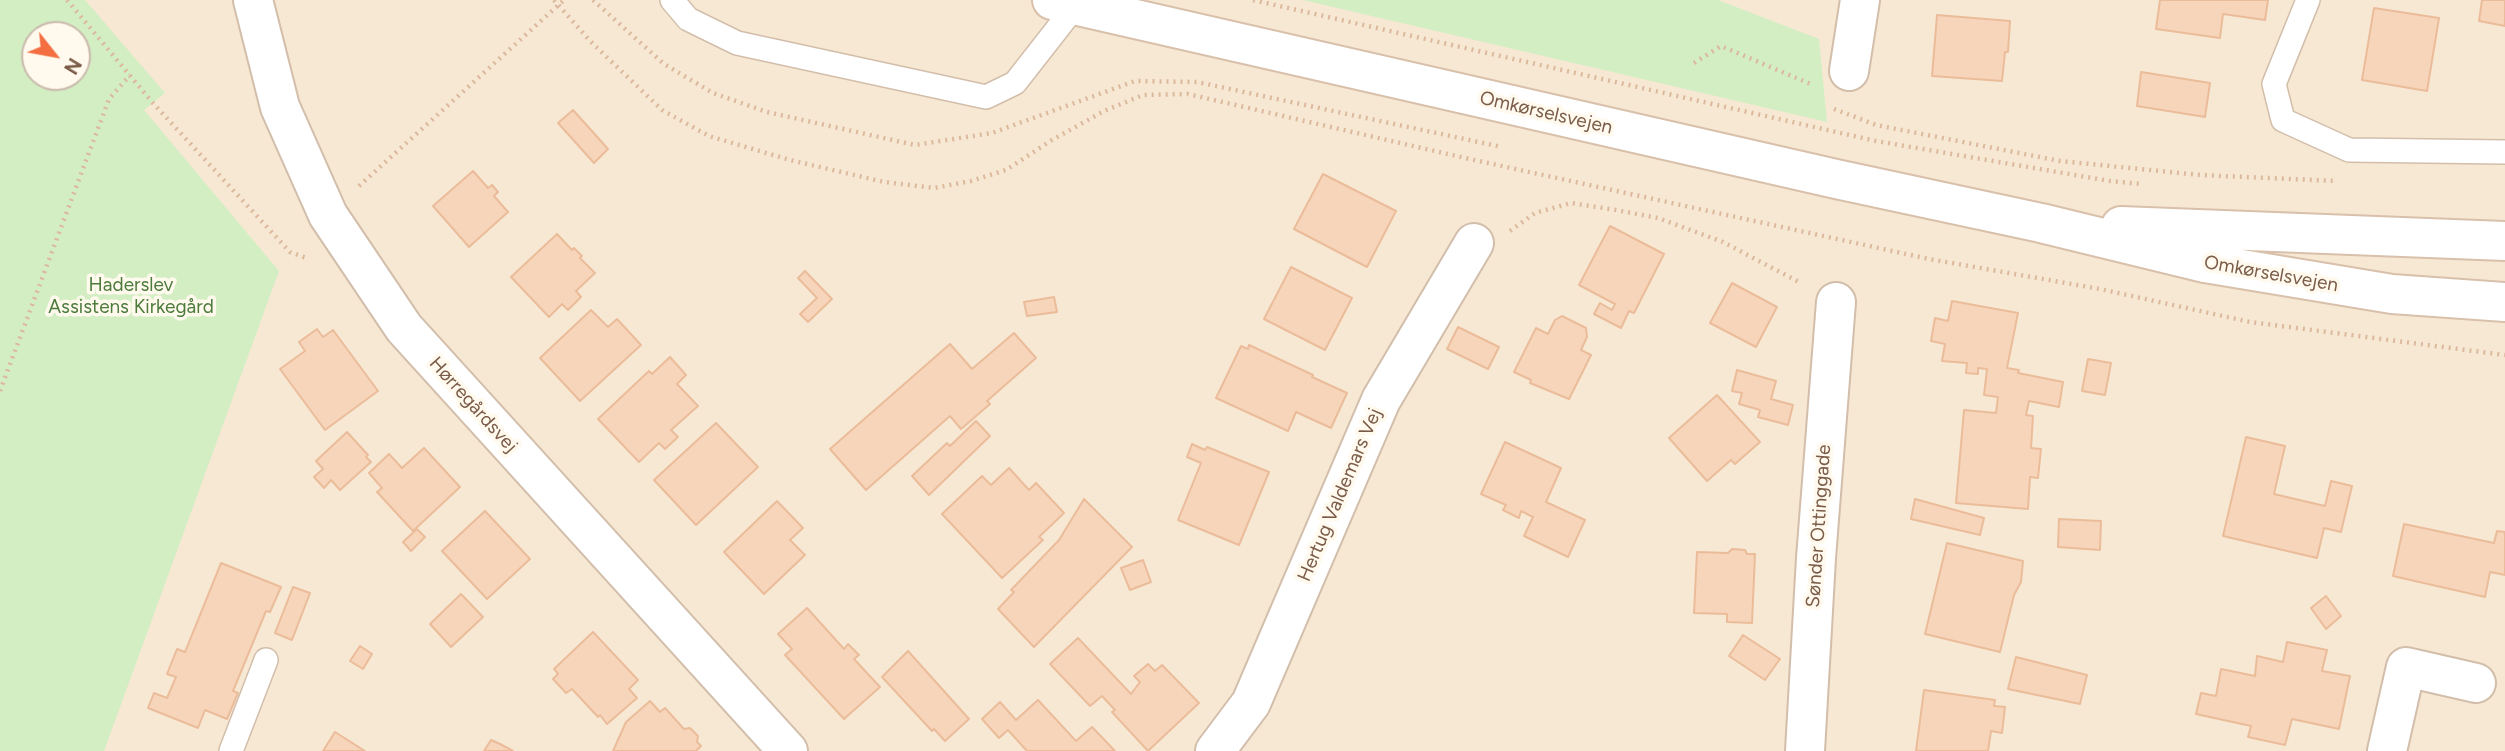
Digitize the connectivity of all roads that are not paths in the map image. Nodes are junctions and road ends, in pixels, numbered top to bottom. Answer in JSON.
{"nodes":[{"id":1,"x":253,"y":0,"type":"edge"},
{"id":2,"x":672,"y":0,"type":"edge"},
{"id":3,"x":1860,"y":0,"type":"edge"},
{"id":4,"x":2308,"y":0,"type":"edge"},
{"id":5,"x":1064,"y":3,"type":"edge"},
{"id":6,"x":1835,"y":80,"type":"road end"},
{"id":7,"x":2505,"y":152,"type":"edge"},
{"id":8,"x":2042,"y":223,"type":"junction"},
{"id":9,"x":2505,"y":241,"type":"edge"},
{"id":10,"x":1474,"y":243,"type":"road end"},
{"id":11,"x":1836,"y":302,"type":"road end"},
{"id":12,"x":2505,"y":302,"type":"edge"},
{"id":13,"x":266,"y":660,"type":"dead end"},
{"id":14,"x":2476,"y":683,"type":"dead end"},
{"id":15,"x":231,"y":751,"type":"edge"},
{"id":16,"x":788,"y":751,"type":"edge"},
{"id":17,"x":1215,"y":751,"type":"edge"},
{"id":18,"x":1805,"y":751,"type":"edge"},
{"id":19,"x":2387,"y":751,"type":"edge"}],
"edges":[{"from":1,"to":16,"type":"street","name":"Hørregårdsvej"},
{"from":2,"to":5,"type":"lane"},
{"from":3,"to":6,"type":"street"},
{"from":4,"to":7,"type":"lane"},
{"from":5,"to":8,"type":"street","name":"Omkørselsvejen"},
{"from":8,"to":9,"type":"street","name":"Omkørselsvejen"},
{"from":8,"to":12,"type":"street","name":"Omkørselsvejen"},
{"from":10,"to":17,"type":"street","name":"Hertug Valdemars Vej"},
{"from":11,"to":18,"type":"street","name":"Sønder Ottinggade"},
{"from":13,"to":15,"type":"lane"},
{"from":14,"to":19,"type":"street"}]}
